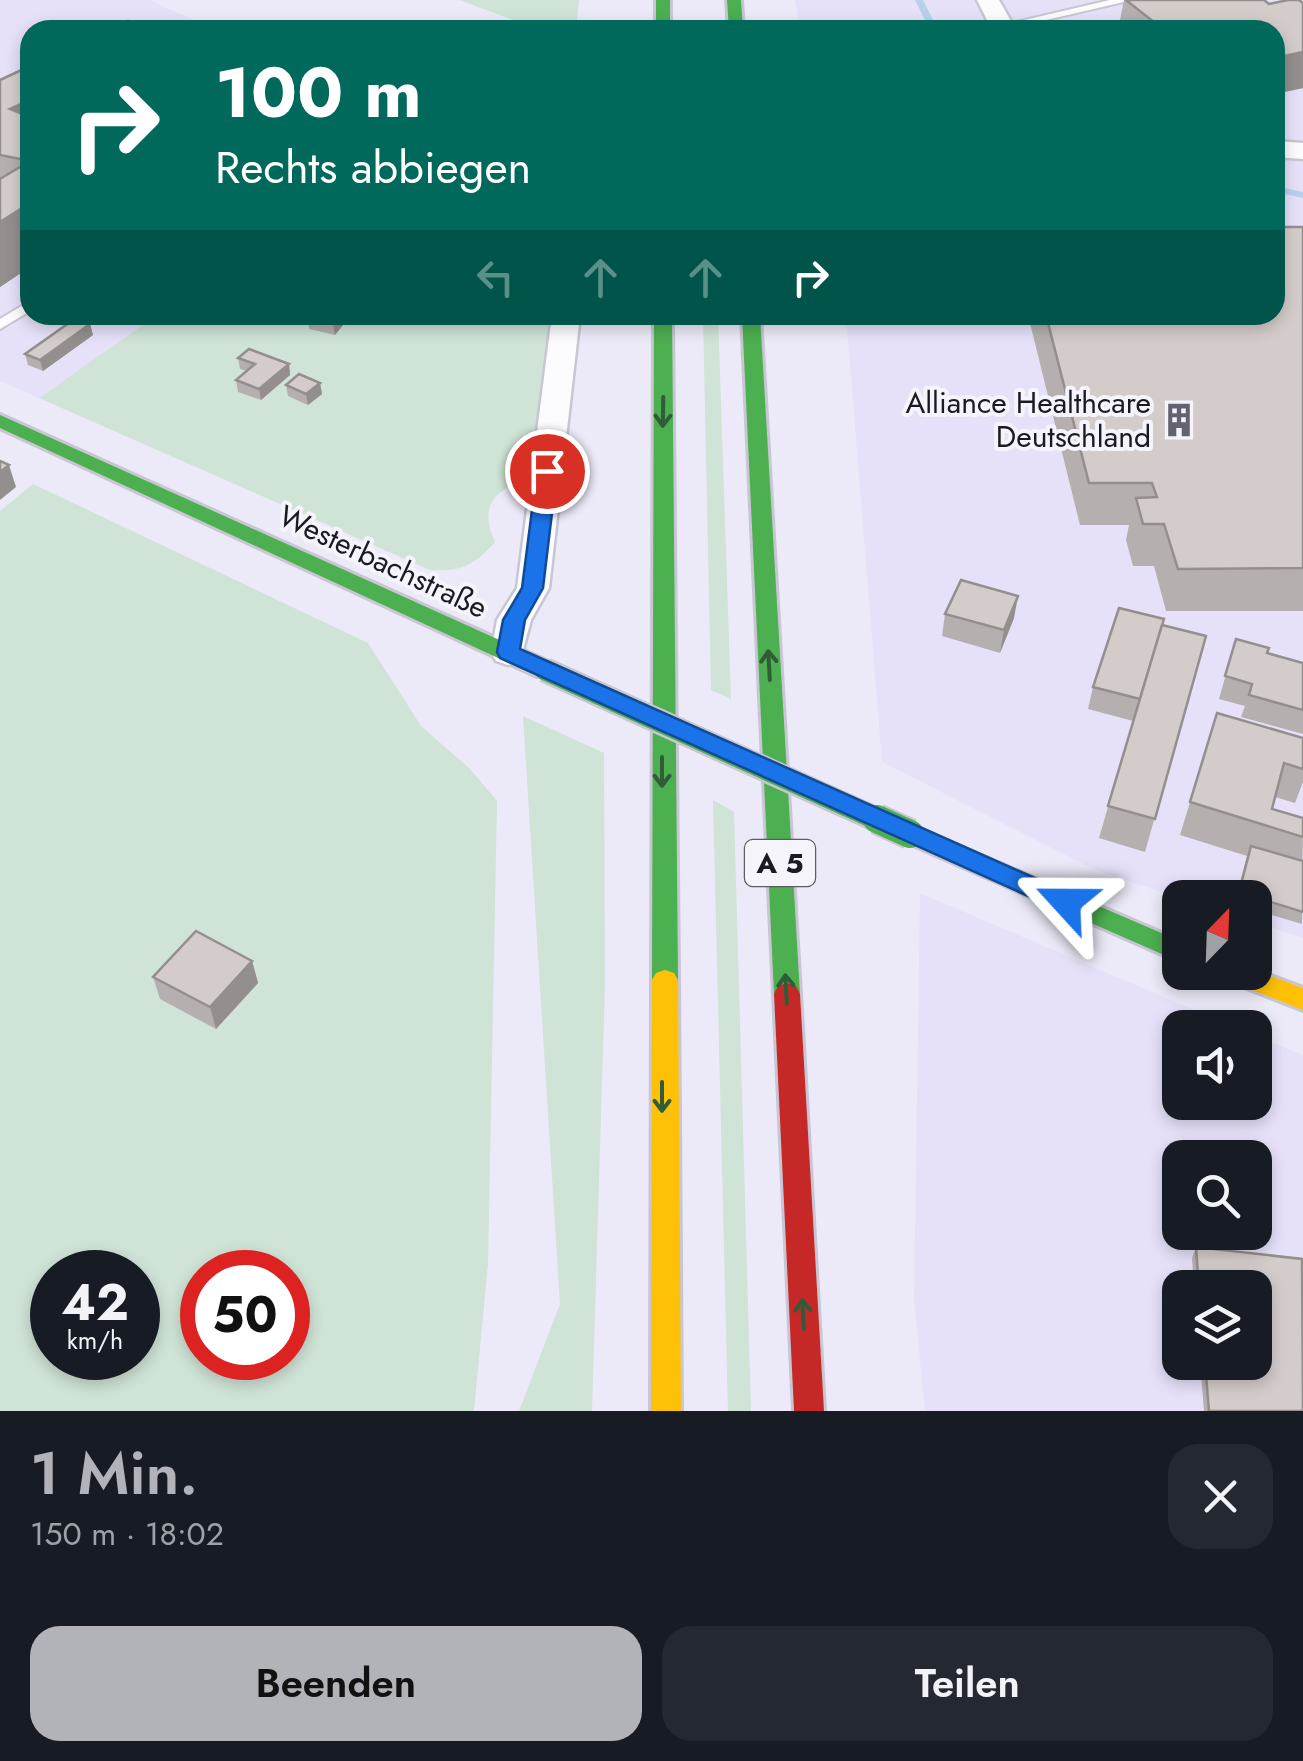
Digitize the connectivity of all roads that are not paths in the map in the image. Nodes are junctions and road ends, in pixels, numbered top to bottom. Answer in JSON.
{"nodes":[{"id":1,"x":1126,"y":0,"type":"edge"},
{"id":2,"x":1037,"y":20,"type":"edge"},
{"id":3,"x":565,"y":325,"type":"edge"},
{"id":4,"x":664,"y":325,"type":"edge"},
{"id":5,"x":752,"y":325,"type":"edge"},
{"id":6,"x":0,"y":421,"type":"edge"},
{"id":7,"x":508,"y":652,"type":"junction"},
{"id":8,"x":1162,"y":944,"type":"edge"},
{"id":9,"x":1272,"y":987,"type":"edge"},
{"id":10,"x":1303,"y":999,"type":"edge"},
{"id":11,"x":666,"y":1411,"type":"edge"},
{"id":12,"x":808,"y":1411,"type":"edge"}],
"edges":[{"from":1,"to":2,"type":"lane"},
{"from":3,"to":7,"type":"street"},
{"from":4,"to":11,"type":"main road","one_way":true},
{"from":12,"to":5,"type":"main road","number":"A 5","one_way":true},
{"from":6,"to":7,"type":"main road","name":"Westerbachstraße"},
{"from":7,"to":8,"type":"main road","name":"Westerbachstraße","bridge":true},
{"from":9,"to":10,"type":"main road"}]}
